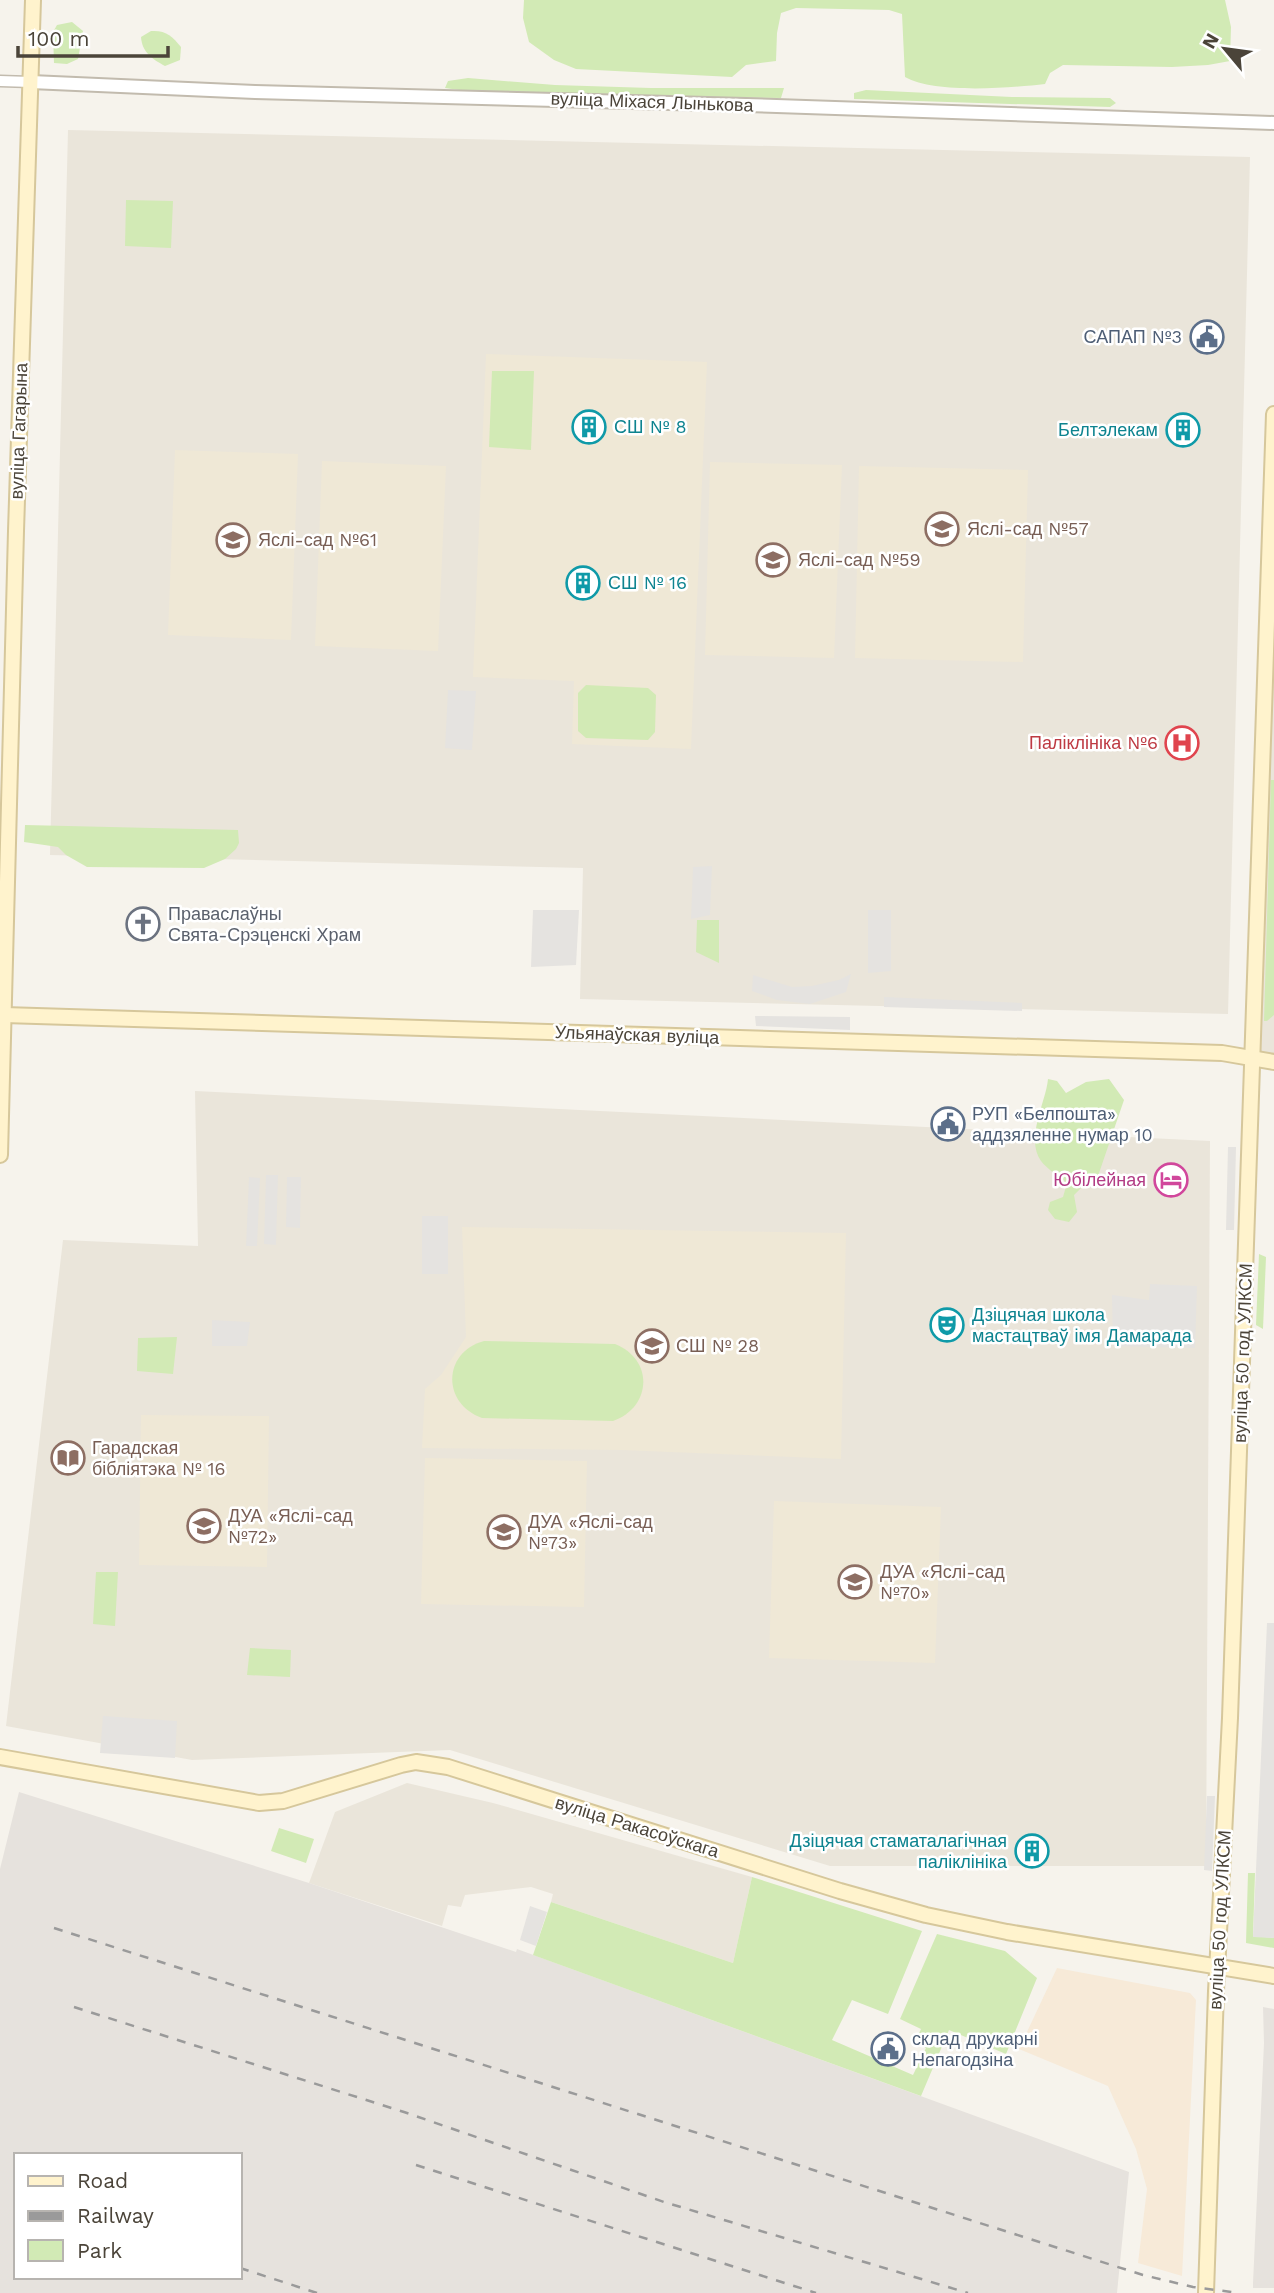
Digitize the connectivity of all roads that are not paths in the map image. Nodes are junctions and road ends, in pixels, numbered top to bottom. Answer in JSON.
{"nodes":[{"id":1,"x":33,"y":0,"type":"edge"},
{"id":2,"x":0,"y":81,"type":"edge"},
{"id":3,"x":31,"y":82,"type":"junction"},
{"id":4,"x":1274,"y":123,"type":"edge"},
{"id":5,"x":1274,"y":414,"type":"edge"},
{"id":6,"x":2,"y":1015,"type":"edge"},
{"id":7,"x":1253,"y":1059,"type":"junction"},
{"id":8,"x":1274,"y":1062,"type":"edge"},
{"id":9,"x":0,"y":1155,"type":"edge"},
{"id":10,"x":0,"y":1757,"type":"edge"},
{"id":11,"x":1218,"y":1967,"type":"junction"},
{"id":12,"x":1274,"y":1976,"type":"edge"},
{"id":13,"x":1206,"y":2293,"type":"edge"}],
"edges":[{"from":1,"to":3,"type":"main road","name":"вуліца Гагарына"},
{"from":2,"to":3,"type":"street"},
{"from":3,"to":4,"type":"street","name":"вуліца Міхася Лынькова"},
{"from":3,"to":6,"type":"main road","name":"вуліца Гагарына"},
{"from":5,"to":7,"type":"main road","name":"вуліца 50 год УЛКСМ"},
{"from":6,"to":7,"type":"main road","name":"Ульянаўская вуліца"},
{"from":6,"to":9,"type":"main road","name":"вуліца Гагарына"},
{"from":7,"to":8,"type":"main road","name":"Ульянаўская вуліца"},
{"from":7,"to":11,"type":"main road","name":"вуліца 50 год УЛКСМ"},
{"from":10,"to":11,"type":"main road","name":"вуліца Ракасоўскага"},
{"from":11,"to":12,"type":"main road","name":"вуліца Ракасоўскага"},
{"from":11,"to":13,"type":"main road","name":"вуліца 50 год УЛКСМ"}]}
